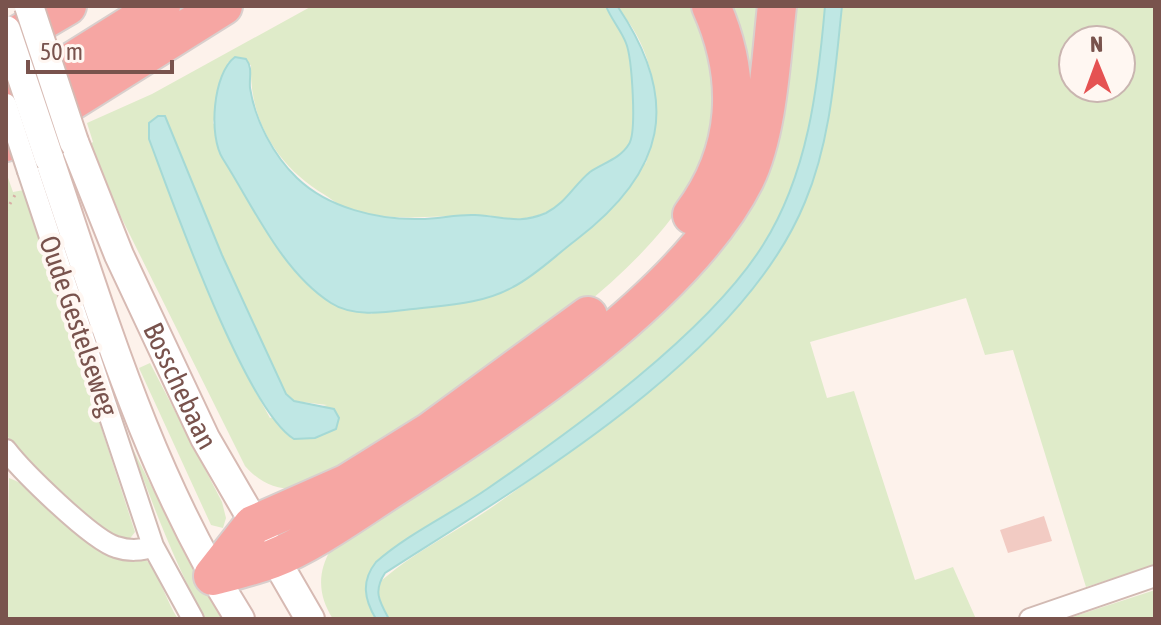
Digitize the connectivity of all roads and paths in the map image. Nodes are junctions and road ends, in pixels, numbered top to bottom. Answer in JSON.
{"nodes":[{"id":1,"x":32,"y":6,"type":"edge"},
{"id":2,"x":67,"y":6,"type":"edge"},
{"id":3,"x":223,"y":6,"type":"edge"},
{"id":4,"x":252,"y":6,"type":"edge"},
{"id":5,"x":711,"y":6,"type":"edge"},
{"id":6,"x":777,"y":6,"type":"edge"},
{"id":7,"x":162,"y":24,"type":"edge"},
{"id":8,"x":6,"y":28,"type":"edge"},
{"id":9,"x":6,"y":42,"type":"edge"},
{"id":10,"x":6,"y":104,"type":"edge"},
{"id":11,"x":28,"y":157,"type":"edge"},
{"id":12,"x":6,"y":450,"type":"edge"},
{"id":13,"x":253,"y":525,"type":"junction"},
{"id":14,"x":153,"y":546,"type":"junction"},
{"id":15,"x":273,"y":559,"type":"junction"},
{"id":16,"x":213,"y":576,"type":"junction"},
{"id":17,"x":1155,"y":576,"type":"edge"},
{"id":18,"x":193,"y":619,"type":"edge"},
{"id":19,"x":240,"y":619,"type":"edge"},
{"id":20,"x":310,"y":619,"type":"edge"},
{"id":21,"x":1030,"y":619,"type":"edge"}],
"edges":[{"from":1,"to":8,"type":"highway"},
{"from":1,"to":13,"type":"main road","name":"Bosschebaan","bridge":true},
{"from":2,"to":9,"type":"highway"},
{"from":3,"to":7,"type":"highway"},
{"from":4,"to":7,"type":"highway"},
{"from":5,"to":13,"type":"highway"},
{"from":6,"to":15,"type":"highway"},
{"from":7,"to":10,"type":"highway"},
{"from":7,"to":11,"type":"highway"},
{"from":8,"to":11,"type":"main road","name":"Bosschebaan","bridge":true},
{"from":10,"to":11,"type":"street","name":"Oude Gestelseweg","bridge":true},
{"from":11,"to":14,"type":"street","name":"Oude Gestelseweg"},
{"from":11,"to":16,"type":"main road","name":"Bosschebaan"},
{"from":12,"to":14,"type":"street"},
{"from":13,"to":15,"type":"main road","name":"Bosschebaan"},
{"from":13,"to":16,"type":"highway"},
{"from":14,"to":18,"type":"street","name":"Oude Gestelseweg"},
{"from":15,"to":16,"type":"highway"},
{"from":15,"to":20,"type":"main road","name":"Bosschebaan"},
{"from":16,"to":19,"type":"main road","name":"Bosschebaan"},
{"from":17,"to":21,"type":"street"}]}
